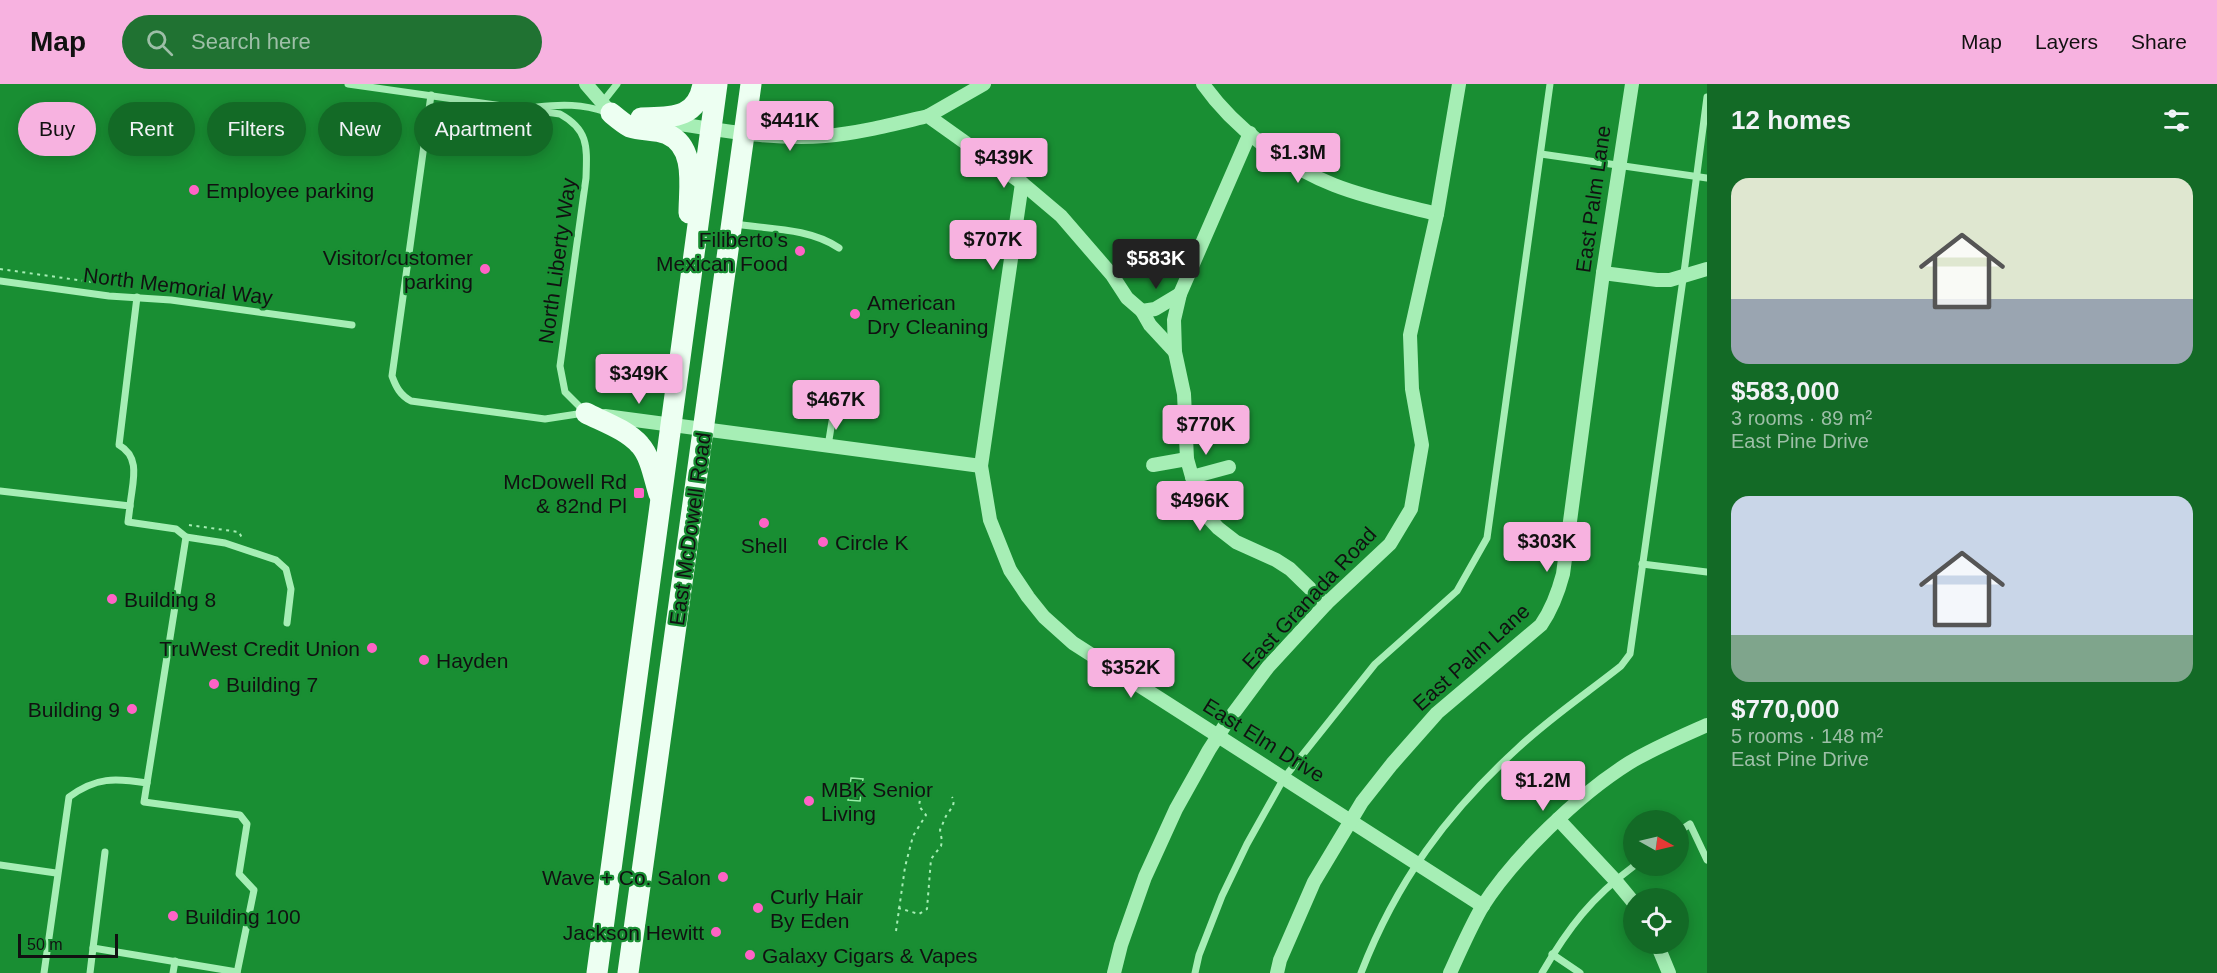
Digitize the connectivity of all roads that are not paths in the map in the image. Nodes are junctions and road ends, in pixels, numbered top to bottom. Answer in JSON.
{"nodes":[{"id":1,"x":348,"y":84,"type":"edge"},
{"id":2,"x":586,"y":84,"type":"edge"},
{"id":3,"x":617,"y":84,"type":"edge"},
{"id":4,"x":703,"y":84,"type":"edge"},
{"id":5,"x":717,"y":84,"type":"edge"},
{"id":6,"x":751,"y":84,"type":"edge"},
{"id":7,"x":984,"y":84,"type":"edge"},
{"id":8,"x":1203,"y":84,"type":"edge"},
{"id":9,"x":1459,"y":84,"type":"edge"},
{"id":10,"x":1550,"y":84,"type":"edge"},
{"id":11,"x":1632,"y":84,"type":"edge"},
{"id":12,"x":431,"y":95,"type":"junction"},
{"id":13,"x":1707,"y":97,"type":"edge"},
{"id":14,"x":479,"y":102,"type":"edge"},
{"id":15,"x":553,"y":105,"type":"edge"},
{"id":16,"x":606,"y":108,"type":"junction"},
{"id":17,"x":553,"y":113,"type":"edge"},
{"id":18,"x":928,"y":116,"type":"junction"},
{"id":19,"x":640,"y":118,"type":"junction"},
{"id":20,"x":712,"y":128,"type":"junction"},
{"id":21,"x":744,"y":132,"type":"junction"},
{"id":22,"x":1250,"y":133,"type":"junction"},
{"id":23,"x":1541,"y":154,"type":"junction"},
{"id":24,"x":1620,"y":164,"type":"junction"},
{"id":25,"x":1696,"y":177,"type":"junction"},
{"id":26,"x":1707,"y":178,"type":"edge"},
{"id":27,"x":1022,"y":183,"type":"junction"},
{"id":28,"x":1437,"y":214,"type":"junction"},
{"id":29,"x":731,"y":223,"type":"junction"},
{"id":30,"x":838,"y":248,"type":"dead end"},
{"id":31,"x":1707,"y":269,"type":"edge"},
{"id":32,"x":1603,"y":273,"type":"junction"},
{"id":33,"x":1684,"y":276,"type":"junction"},
{"id":34,"x":0,"y":281,"type":"edge"},
{"id":35,"x":1180,"y":294,"type":"junction"},
{"id":36,"x":137,"y":297,"type":"junction"},
{"id":37,"x":687,"y":309,"type":"junction"},
{"id":38,"x":1142,"y":311,"type":"junction"},
{"id":39,"x":352,"y":326,"type":"dead end"},
{"id":40,"x":1174,"y":352,"type":"junction"},
{"id":41,"x":834,"y":409,"type":"dead end"},
{"id":42,"x":586,"y":413,"type":"junction"},
{"id":43,"x":671,"y":425,"type":"junction"},
{"id":44,"x":703,"y":429,"type":"junction"},
{"id":45,"x":828,"y":446,"type":"junction"},
{"id":46,"x":1187,"y":459,"type":"junction"},
{"id":47,"x":1153,"y":465,"type":"dead end"},
{"id":48,"x":981,"y":466,"type":"junction"},
{"id":49,"x":1229,"y":467,"type":"dead end"},
{"id":50,"x":1192,"y":477,"type":"junction"},
{"id":51,"x":0,"y":491,"type":"edge"},
{"id":52,"x":661,"y":500,"type":"junction"},
{"id":53,"x":130,"y":506,"type":"junction"},
{"id":54,"x":186,"y":537,"type":"junction"},
{"id":55,"x":1642,"y":564,"type":"junction"},
{"id":56,"x":1707,"y":572,"type":"edge"},
{"id":57,"x":1326,"y":604,"type":"junction"},
{"id":58,"x":287,"y":623,"type":"dead end"},
{"id":59,"x":1707,"y":725,"type":"edge"},
{"id":60,"x":1218,"y":736,"type":"junction"},
{"id":61,"x":1284,"y":778,"type":"junction"},
{"id":62,"x":147,"y":783,"type":"junction"},
{"id":63,"x":1558,"y":819,"type":"junction"},
{"id":64,"x":1350,"y":820,"type":"junction"},
{"id":65,"x":1689,"y":825,"type":"edge"},
{"id":66,"x":617,"y":827,"type":"junction"},
{"id":67,"x":648,"y":831,"type":"junction"},
{"id":68,"x":105,"y":852,"type":"dead end"},
{"id":69,"x":1707,"y":860,"type":"edge"},
{"id":70,"x":1417,"y":863,"type":"junction"},
{"id":71,"x":0,"y":865,"type":"edge"},
{"id":72,"x":57,"y":873,"type":"junction"},
{"id":73,"x":1623,"y":874,"type":"edge"},
{"id":74,"x":1615,"y":880,"type":"junction"},
{"id":75,"x":1623,"y":890,"type":"edge"},
{"id":76,"x":1483,"y":906,"type":"junction"},
{"id":77,"x":93,"y":948,"type":"junction"},
{"id":78,"x":1552,"y":954,"type":"junction"},
{"id":79,"x":1661,"y":954,"type":"edge"},
{"id":80,"x":175,"y":961,"type":"junction"},
{"id":81,"x":237,"y":972,"type":"edge"},
{"id":82,"x":44,"y":973,"type":"edge"},
{"id":83,"x":90,"y":973,"type":"edge"},
{"id":84,"x":173,"y":973,"type":"edge"},
{"id":85,"x":597,"y":973,"type":"edge"},
{"id":86,"x":628,"y":973,"type":"edge"},
{"id":87,"x":1114,"y":973,"type":"edge"},
{"id":88,"x":1195,"y":973,"type":"edge"},
{"id":89,"x":1277,"y":973,"type":"edge"},
{"id":90,"x":1361,"y":973,"type":"edge"},
{"id":91,"x":1450,"y":973,"type":"edge"},
{"id":92,"x":1542,"y":973,"type":"edge"},
{"id":93,"x":1580,"y":973,"type":"edge"},
{"id":94,"x":1669,"y":973,"type":"edge"}],
"edges":[{"from":1,"to":12,"type":"lane","name":"North Liberty Way"},
{"from":2,"to":16,"type":"street"},
{"from":3,"to":16,"type":"lane"},
{"from":4,"to":19,"type":"main road"},
{"from":5,"to":20,"type":"main road","name":"East McDowell Road"},
{"from":6,"to":21,"type":"main road","name":"East McDowell Road"},
{"from":7,"to":18,"type":"street"},
{"from":8,"to":22,"type":"street"},
{"from":9,"to":28,"type":"street","name":"East Granada Road"},
{"from":10,"to":23,"type":"lane"},
{"from":11,"to":24,"type":"street","name":"East Palm Lane"},
{"from":12,"to":14,"type":"lane","name":"North Liberty Way"},
{"from":12,"to":42,"type":"lane"},
{"from":13,"to":25,"type":"lane"},
{"from":15,"to":16,"type":"lane","name":"North Liberty Way"},
{"from":16,"to":19,"type":"street"},
{"from":16,"to":37,"type":"main road"},
{"from":17,"to":42,"type":"lane","name":"North Liberty Way"},
{"from":18,"to":21,"type":"street"},
{"from":18,"to":27,"type":"street"},
{"from":19,"to":20,"type":"street"},
{"from":20,"to":21,"type":"street"},
{"from":20,"to":37,"type":"main road","name":"East McDowell Road"},
{"from":21,"to":29,"type":"main road","name":"East McDowell Road"},
{"from":22,"to":28,"type":"street"},
{"from":22,"to":35,"type":"street"},
{"from":23,"to":24,"type":"lane"},
{"from":23,"to":61,"type":"lane"},
{"from":24,"to":25,"type":"lane"},
{"from":24,"to":32,"type":"street","name":"East Palm Lane"},
{"from":25,"to":26,"type":"lane"},
{"from":25,"to":33,"type":"lane"},
{"from":27,"to":38,"type":"street"},
{"from":27,"to":48,"type":"street","name":"East Elm Drive"},
{"from":28,"to":57,"type":"street","name":"East Granada Road"},
{"from":29,"to":30,"type":"lane"},
{"from":29,"to":44,"type":"main road","name":"East McDowell Road"},
{"from":31,"to":33,"type":"street"},
{"from":32,"to":33,"type":"street"},
{"from":32,"to":64,"type":"street","name":"East Palm Lane"},
{"from":33,"to":55,"type":"lane"},
{"from":34,"to":36,"type":"lane","name":"North Memorial Way"},
{"from":35,"to":38,"type":"street"},
{"from":35,"to":40,"type":"street"},
{"from":36,"to":39,"type":"lane","name":"North Memorial Way"},
{"from":36,"to":53,"type":"lane"},
{"from":37,"to":43,"type":"main road","name":"East McDowell Road"},
{"from":38,"to":40,"type":"street"},
{"from":40,"to":46,"type":"street"},
{"from":41,"to":45,"type":"lane"},
{"from":42,"to":43,"type":"street"},
{"from":42,"to":52,"type":"main road"},
{"from":43,"to":44,"type":"street"},
{"from":43,"to":52,"type":"main road","name":"East McDowell Road"},
{"from":44,"to":45,"type":"street"},
{"from":44,"to":67,"type":"main road","name":"East McDowell Road"},
{"from":45,"to":48,"type":"street"},
{"from":46,"to":47,"type":"street"},
{"from":46,"to":50,"type":"street"},
{"from":48,"to":60,"type":"street","name":"East Elm Drive"},
{"from":49,"to":50,"type":"street"},
{"from":50,"to":57,"type":"street"},
{"from":51,"to":53,"type":"lane"},
{"from":52,"to":66,"type":"main road","name":"East McDowell Road"},
{"from":53,"to":54,"type":"lane"},
{"from":54,"to":58,"type":"lane"},
{"from":54,"to":62,"type":"lane"},
{"from":55,"to":56,"type":"lane"},
{"from":55,"to":70,"type":"lane"},
{"from":57,"to":60,"type":"street","name":"East Granada Road"},
{"from":59,"to":63,"type":"street"},
{"from":60,"to":61,"type":"street","name":"East Elm Drive"},
{"from":60,"to":87,"type":"street","name":"East Granada Road"},
{"from":61,"to":64,"type":"street","name":"East Elm Drive"},
{"from":61,"to":88,"type":"lane"},
{"from":62,"to":72,"type":"lane"},
{"from":62,"to":81,"type":"lane"},
{"from":63,"to":74,"type":"street"},
{"from":63,"to":76,"type":"street"},
{"from":64,"to":70,"type":"street","name":"East Elm Drive"},
{"from":64,"to":89,"type":"street","name":"East Palm Lane"},
{"from":65,"to":69,"type":"lane"},
{"from":66,"to":67,"type":"main road"},
{"from":66,"to":85,"type":"main road","name":"East McDowell Road"},
{"from":67,"to":86,"type":"main road","name":"East McDowell Road"},
{"from":68,"to":77,"type":"lane"},
{"from":70,"to":76,"type":"street","name":"East Elm Drive"},
{"from":70,"to":90,"type":"lane"},
{"from":71,"to":72,"type":"lane"},
{"from":72,"to":82,"type":"lane"},
{"from":73,"to":74,"type":"lane"},
{"from":74,"to":75,"type":"street"},
{"from":74,"to":78,"type":"lane"},
{"from":76,"to":91,"type":"street"},
{"from":77,"to":80,"type":"lane"},
{"from":77,"to":83,"type":"lane"},
{"from":78,"to":92,"type":"lane"},
{"from":78,"to":93,"type":"lane"},
{"from":79,"to":94,"type":"street"},
{"from":80,"to":81,"type":"lane"},
{"from":80,"to":84,"type":"lane"}]}
